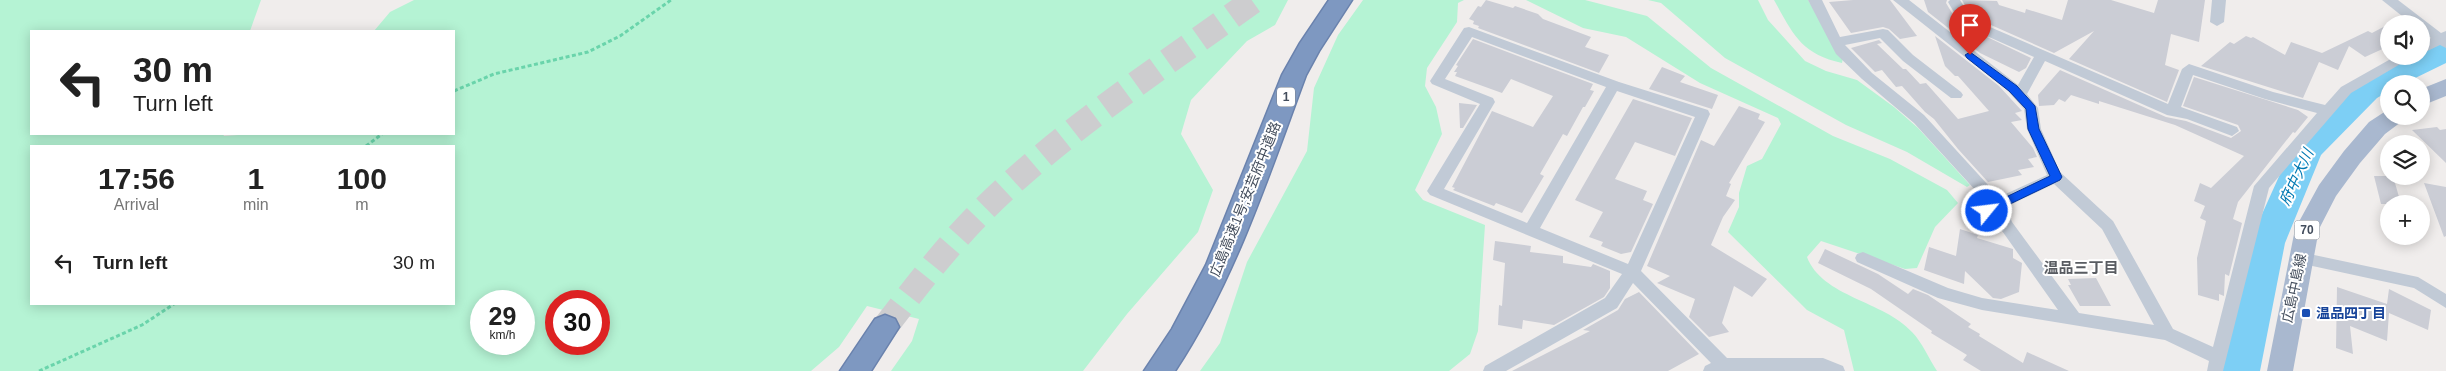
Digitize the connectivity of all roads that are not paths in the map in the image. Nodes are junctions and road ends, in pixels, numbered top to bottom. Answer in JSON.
{"nodes":[{"id":1,"x":1341,"y":0,"type":"edge"},
{"id":2,"x":1815,"y":0,"type":"edge"},
{"id":3,"x":1900,"y":0,"type":"edge"},
{"id":4,"x":2219,"y":0,"type":"edge"},
{"id":5,"x":2389,"y":0,"type":"edge"},
{"id":6,"x":1954,"y":2,"type":"dead end"},
{"id":7,"x":2409,"y":15,"type":"edge"},
{"id":8,"x":2217,"y":22,"type":"dead end"},
{"id":9,"x":2430,"y":30,"type":"edge"},
{"id":10,"x":2444,"y":39,"type":"edge"},
{"id":11,"x":1837,"y":42,"type":"junction"},
{"id":12,"x":2430,"y":45,"type":"edge"},
{"id":13,"x":2042,"y":56,"type":"junction"},
{"id":14,"x":2392,"y":65,"type":"edge"},
{"id":15,"x":1614,"y":86,"type":"junction"},
{"id":16,"x":2446,"y":87,"type":"edge"},
{"id":17,"x":2430,"y":94,"type":"edge"},
{"id":18,"x":1956,"y":95,"type":"dead end"},
{"id":19,"x":2019,"y":96,"type":"junction"},
{"id":20,"x":2172,"y":111,"type":"junction"},
{"id":21,"x":2328,"y":111,"type":"junction"},
{"id":22,"x":2381,"y":125,"type":"edge"},
{"id":23,"x":2232,"y":131,"type":"dead end"},
{"id":24,"x":2056,"y":177,"type":"junction"},
{"id":25,"x":1997,"y":204,"type":"junction"},
{"id":26,"x":1977,"y":218,"type":"dead end"},
{"id":27,"x":1531,"y":230,"type":"junction"},
{"id":28,"x":1863,"y":258,"type":"dead end"},
{"id":29,"x":2300,"y":258,"type":"junction"},
{"id":30,"x":1632,"y":272,"type":"junction"},
{"id":31,"x":2446,"y":302,"type":"edge"},
{"id":32,"x":2074,"y":319,"type":"junction"},
{"id":33,"x":885,"y":327,"type":"tunnel mouth"},
{"id":34,"x":2167,"y":334,"type":"junction"},
{"id":35,"x":2216,"y":364,"type":"edge"},
{"id":36,"x":1719,"y":369,"type":"edge"},
{"id":37,"x":855,"y":371,"type":"edge"},
{"id":38,"x":1159,"y":371,"type":"edge"},
{"id":39,"x":1491,"y":371,"type":"edge"},
{"id":40,"x":1837,"y":371,"type":"edge"},
{"id":41,"x":2280,"y":371,"type":"edge"}],
"edges":[{"from":1,"to":38,"type":"highway","name":"広島高速1号;安芸府中道路","number":"1"},
{"from":2,"to":11,"type":"street"},
{"from":3,"to":19,"type":"street"},
{"from":4,"to":8,"type":"street"},
{"from":5,"to":7,"type":"street"},
{"from":6,"to":13,"type":"street"},
{"from":9,"to":10,"type":"street"},
{"from":10,"to":12,"type":"street"},
{"from":11,"to":18,"type":"street"},
{"from":11,"to":25,"type":"street"},
{"from":13,"to":19,"type":"street"},
{"from":13,"to":20,"type":"street"},
{"from":14,"to":21,"type":"street"},
{"from":15,"to":27,"type":"street"},
{"from":15,"to":27,"type":"street"},
{"from":15,"to":30,"type":"street"},
{"from":16,"to":17,"type":"main road"},
{"from":19,"to":24,"type":"street"},
{"from":20,"to":21,"type":"street"},
{"from":20,"to":23,"type":"street"},
{"from":21,"to":35,"type":"street"},
{"from":22,"to":29,"type":"main road","name":"広島中島線","number":"70"},
{"from":24,"to":25,"type":"street"},
{"from":24,"to":34,"type":"street"},
{"from":25,"to":26,"type":"street"},
{"from":25,"to":32,"type":"street"},
{"from":27,"to":30,"type":"street"},
{"from":28,"to":32,"type":"street"},
{"from":29,"to":31,"type":"street"},
{"from":29,"to":41,"type":"main road","name":"広島中島線","number":"70"},
{"from":30,"to":36,"type":"street"},
{"from":30,"to":39,"type":"street"},
{"from":32,"to":34,"type":"street"},
{"from":33,"to":37,"type":"highway"},
{"from":34,"to":35,"type":"street"},
{"from":36,"to":40,"type":"street"}]}
